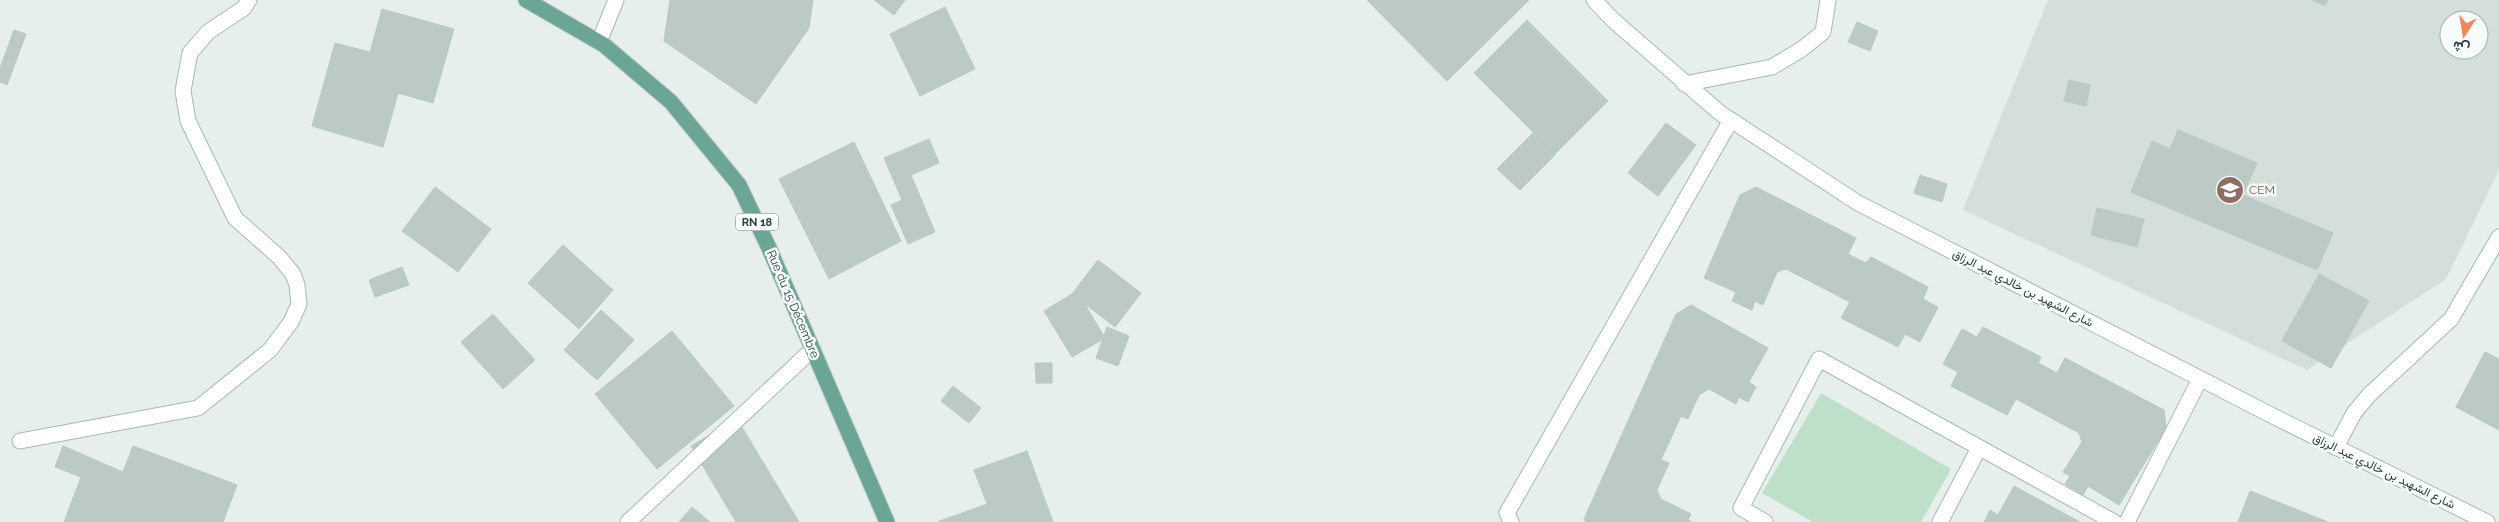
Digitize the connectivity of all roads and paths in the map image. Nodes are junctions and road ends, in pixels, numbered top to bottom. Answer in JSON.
{"nodes":[{"id":1,"x":249,"y":0,"type":"edge"},
{"id":2,"x":526,"y":0,"type":"edge"},
{"id":3,"x":616,"y":0,"type":"edge"},
{"id":4,"x":1594,"y":0,"type":"edge"},
{"id":5,"x":1828,"y":0,"type":"edge"},
{"id":6,"x":599,"y":42,"type":"junction"},
{"id":7,"x":1684,"y":84,"type":"junction"},
{"id":8,"x":1731,"y":120,"type":"junction"},
{"id":9,"x":2499,"y":237,"type":"edge"},
{"id":10,"x":813,"y":349,"type":"junction"},
{"id":11,"x":2200,"y":379,"type":"junction"},
{"id":12,"x":20,"y":442,"type":"dead end"},
{"id":13,"x":2336,"y":447,"type":"junction"},
{"id":14,"x":1979,"y":448,"type":"junction"},
{"id":15,"x":628,"y":522,"type":"edge"},
{"id":16,"x":887,"y":522,"type":"edge"},
{"id":17,"x":1511,"y":522,"type":"edge"},
{"id":18,"x":1765,"y":522,"type":"edge"},
{"id":19,"x":1940,"y":522,"type":"edge"},
{"id":20,"x":2114,"y":522,"type":"edge"},
{"id":21,"x":2127,"y":522,"type":"edge"},
{"id":22,"x":2487,"y":522,"type":"edge"}],
"edges":[{"from":1,"to":12,"type":"street"},
{"from":2,"to":6,"type":"main road","name":"Rue du 15 Décembre","number":"RN 18"},
{"from":3,"to":6,"type":"street"},
{"from":4,"to":7,"type":"street","name":"شارع الشهيد بن خالدي عبد الرزاق"},
{"from":5,"to":7,"type":"street"},
{"from":6,"to":10,"type":"main road","name":"Rue du 15 Décembre","number":"RN 18"},
{"from":7,"to":8,"type":"street","name":"شارع الشهيد بن خالدي عبد الرزاق"},
{"from":8,"to":11,"type":"street","name":"شارع الشهيد بن خالدي عبد الرزاق"},
{"from":8,"to":17,"type":"street"},
{"from":9,"to":13,"type":"street"},
{"from":10,"to":15,"type":"street"},
{"from":10,"to":16,"type":"main road","name":"Rue du 15 Décembre","number":"RN 18"},
{"from":11,"to":13,"type":"street","name":"شارع الشهيد بن خالدي عبد الرزاق"},
{"from":11,"to":21,"type":"street"},
{"from":13,"to":22,"type":"street","name":"شارع الشهيد بن خالدي عبد الرزاق"},
{"from":14,"to":18,"type":"street"},
{"from":14,"to":19,"type":"street"},
{"from":14,"to":20,"type":"street"}]}
